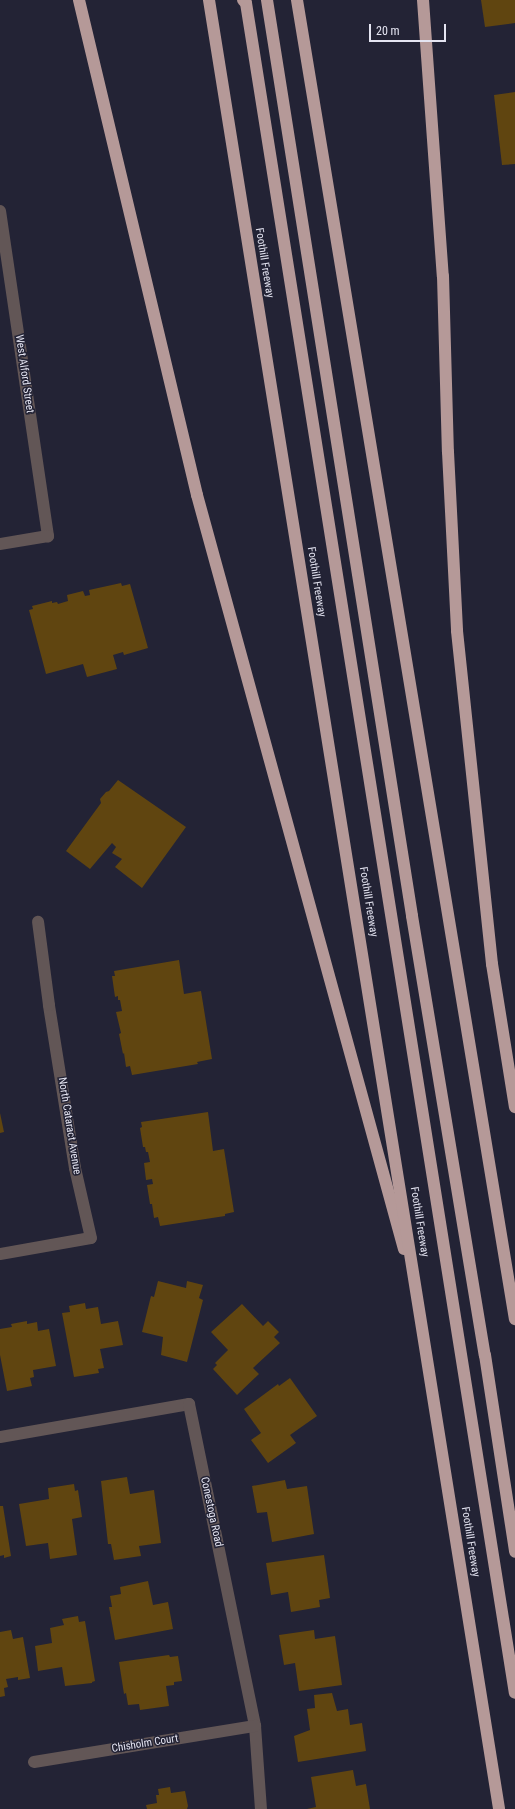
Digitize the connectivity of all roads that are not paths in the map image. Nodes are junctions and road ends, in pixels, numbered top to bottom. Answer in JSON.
{"nodes":[{"id":1,"x":79,"y":0,"type":"edge"},
{"id":2,"x":209,"y":0,"type":"edge"},
{"id":3,"x":243,"y":0,"type":"edge"},
{"id":4,"x":266,"y":0,"type":"edge"},
{"id":5,"x":297,"y":0,"type":"edge"},
{"id":6,"x":423,"y":0,"type":"edge"},
{"id":7,"x":0,"y":211,"type":"edge"},
{"id":8,"x":0,"y":544,"type":"edge"},
{"id":9,"x":38,"y":922,"type":"dead end"},
{"id":10,"x":515,"y":1107,"type":"edge"},
{"id":11,"x":0,"y":1254,"type":"edge"},
{"id":12,"x":420,"y":1309,"type":"junction"},
{"id":13,"x":515,"y":1320,"type":"edge"},
{"id":14,"x":0,"y":1437,"type":"edge"},
{"id":15,"x":515,"y":1552,"type":"edge"},
{"id":16,"x":515,"y":1693,"type":"edge"},
{"id":17,"x":255,"y":1726,"type":"junction"},
{"id":18,"x":34,"y":1762,"type":"dead end"},
{"id":19,"x":261,"y":1809,"type":"edge"},
{"id":20,"x":499,"y":1809,"type":"edge"}],
"edges":[{"from":1,"to":12,"type":"highway"},
{"from":2,"to":12,"type":"highway","name":"Foothill Freeway"},
{"from":3,"to":16,"type":"highway"},
{"from":4,"to":15,"type":"highway"},
{"from":5,"to":13,"type":"highway"},
{"from":6,"to":10,"type":"highway"},
{"from":7,"to":8,"type":"street","name":"West Alford Street"},
{"from":9,"to":11,"type":"street","name":"North Cataract Avenue"},
{"from":12,"to":20,"type":"highway","name":"Foothill Freeway"},
{"from":14,"to":17,"type":"street","name":"Conestoga Road"},
{"from":17,"to":18,"type":"street","name":"Chisholm Court"},
{"from":17,"to":19,"type":"street","name":"Conestoga Road"}]}
